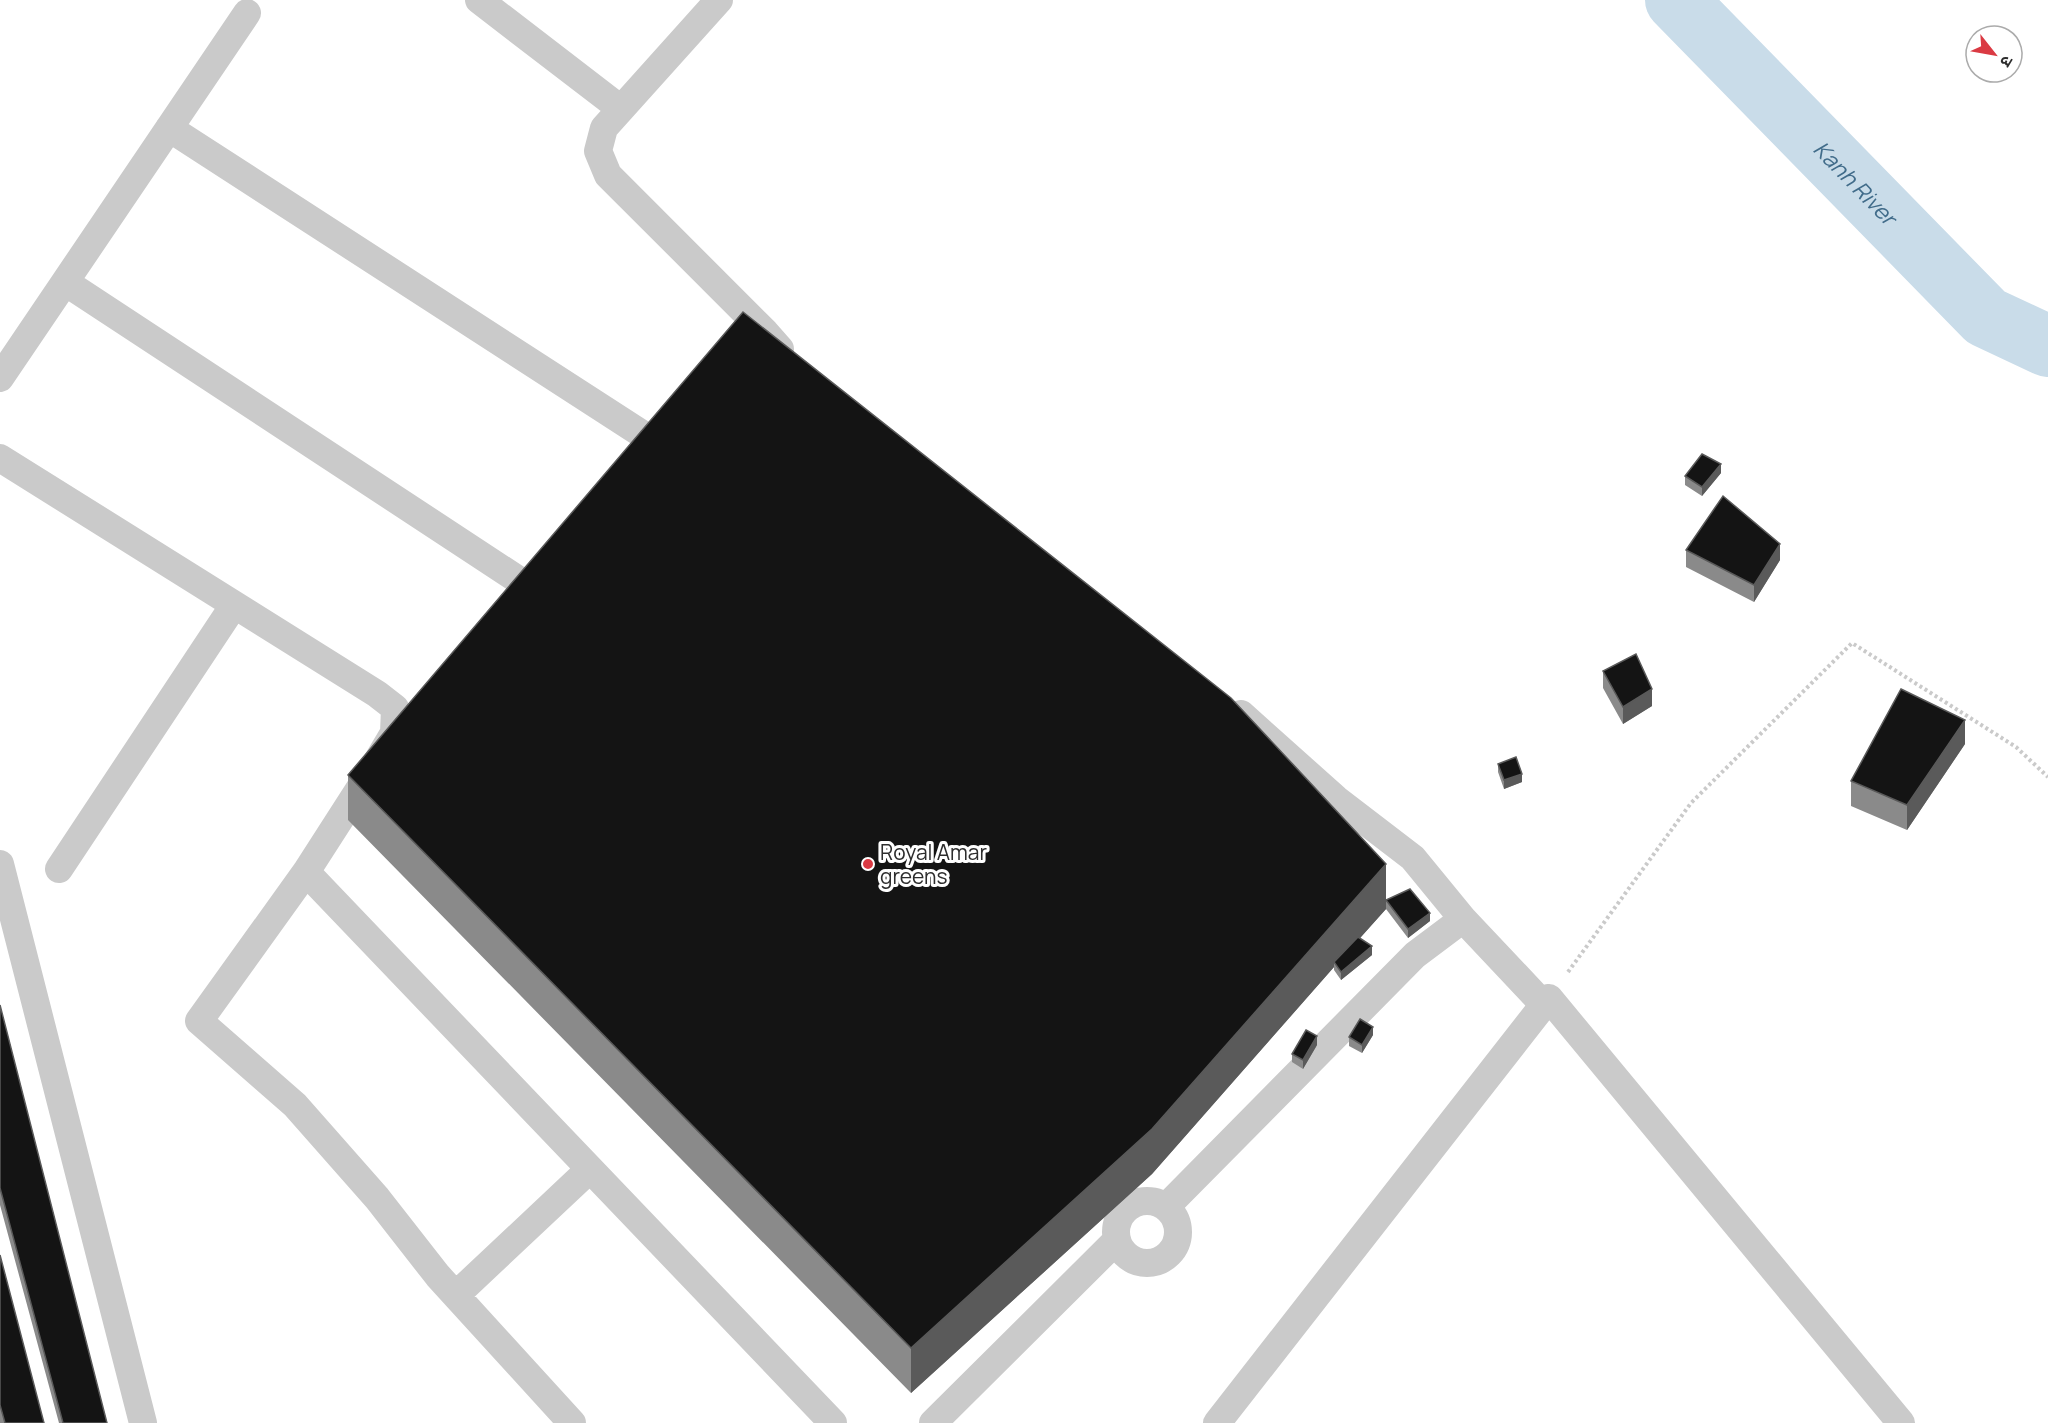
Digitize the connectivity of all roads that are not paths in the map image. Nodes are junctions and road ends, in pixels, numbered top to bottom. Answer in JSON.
{"nodes":[{"id":1,"x":479,"y":0,"type":"edge"},
{"id":2,"x":718,"y":0,"type":"edge"},
{"id":3,"x":247,"y":13,"type":"dead end"},
{"id":4,"x":621,"y":109,"type":"junction"},
{"id":5,"x":169,"y":128,"type":"junction"},
{"id":6,"x":65,"y":282,"type":"junction"},
{"id":7,"x":797,"y":369,"type":"edge"},
{"id":8,"x":0,"y":378,"type":"edge"},
{"id":9,"x":642,"y":434,"type":"edge"},
{"id":10,"x":0,"y":458,"type":"edge"},
{"id":11,"x":520,"y":581,"type":"edge"},
{"id":12,"x":234,"y":605,"type":"junction"},
{"id":13,"x":1221,"y":696,"type":"edge"},
{"id":14,"x":0,"y":864,"type":"edge"},
{"id":15,"x":59,"y":868,"type":"dead end"},
{"id":16,"x":306,"y":872,"type":"junction"},
{"id":17,"x":1463,"y":919,"type":"junction"},
{"id":18,"x":1546,"y":1002,"type":"junction"},
{"id":19,"x":590,"y":1169,"type":"junction"},
{"id":20,"x":1097,"y":1172,"type":"edge"},
{"id":21,"x":1132,"y":1205,"type":"junction"},
{"id":22,"x":1166,"y":1207,"type":"junction"},
{"id":23,"x":1117,"y":1240,"type":"junction"},
{"id":24,"x":456,"y":1295,"type":"junction"},
{"id":25,"x":142,"y":1423,"type":"edge"},
{"id":26,"x":572,"y":1423,"type":"edge"},
{"id":27,"x":833,"y":1423,"type":"edge"},
{"id":28,"x":933,"y":1423,"type":"edge"},
{"id":29,"x":1217,"y":1423,"type":"edge"},
{"id":30,"x":1901,"y":1423,"type":"edge"}],
"edges":[{"from":1,"to":4,"type":"street"},
{"from":2,"to":4,"type":"street"},
{"from":3,"to":5,"type":"street"},
{"from":4,"to":7,"type":"street"},
{"from":5,"to":6,"type":"street"},
{"from":5,"to":9,"type":"street"},
{"from":6,"to":8,"type":"street"},
{"from":6,"to":11,"type":"street"},
{"from":10,"to":12,"type":"street"},
{"from":12,"to":15,"type":"street"},
{"from":12,"to":16,"type":"street"},
{"from":13,"to":17,"type":"street"},
{"from":14,"to":25,"type":"street"},
{"from":16,"to":19,"type":"street"},
{"from":16,"to":24,"type":"street"},
{"from":17,"to":18,"type":"street"},
{"from":17,"to":22,"type":"street"},
{"from":18,"to":29,"type":"street"},
{"from":18,"to":30,"type":"street"},
{"from":19,"to":24,"type":"street"},
{"from":19,"to":27,"type":"street"},
{"from":20,"to":21,"type":"street"},
{"from":21,"to":22,"type":"street"},
{"from":21,"to":23,"type":"street"},
{"from":22,"to":23,"type":"street"},
{"from":23,"to":28,"type":"street"},
{"from":24,"to":26,"type":"street"}]}
